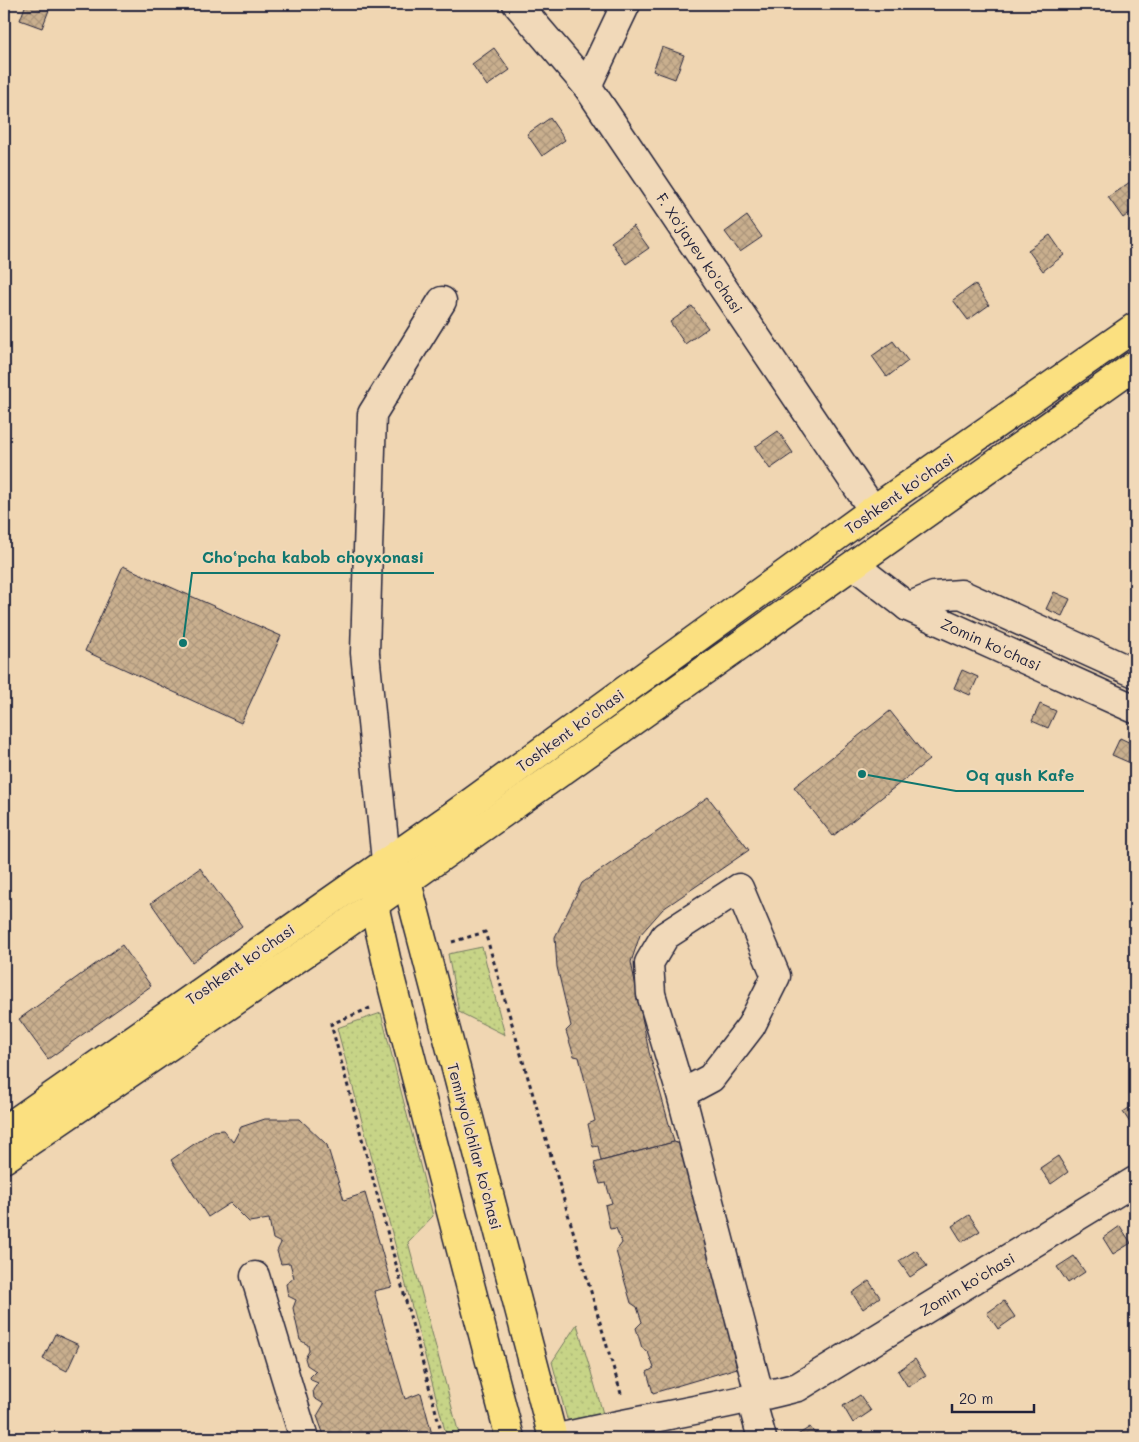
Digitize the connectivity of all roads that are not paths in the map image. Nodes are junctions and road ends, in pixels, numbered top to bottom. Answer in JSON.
{"nodes":[{"id":1,"x":517,"y":4,"type":"edge"},
{"id":2,"x":626,"y":4,"type":"edge"},
{"id":3,"x":587,"y":86,"type":"junction"},
{"id":4,"x":442,"y":301,"type":"dead end"},
{"id":5,"x":1135,"y":327,"type":"edge"},
{"id":6,"x":1135,"y":365,"type":"edge"},
{"id":7,"x":873,"y":510,"type":"junction"},
{"id":8,"x":854,"y":565,"type":"junction"},
{"id":9,"x":908,"y":607,"type":"junction"},
{"id":10,"x":1135,"y":672,"type":"edge"},
{"id":11,"x":1135,"y":709,"type":"edge"},
{"id":12,"x":383,"y":868,"type":"junction"},
{"id":13,"x":407,"y":882,"type":"junction"},
{"id":14,"x":374,"y":905,"type":"junction"},
{"id":15,"x":681,"y":1094,"type":"junction"},
{"id":16,"x":4,"y":1130,"type":"edge"},
{"id":17,"x":4,"y":1159,"type":"edge"},
{"id":18,"x":1135,"y":1181,"type":"edge"},
{"id":19,"x":255,"y":1276,"type":"dead end"},
{"id":20,"x":755,"y":1398,"type":"junction"},
{"id":21,"x":304,"y":1438,"type":"edge"},
{"id":22,"x":510,"y":1438,"type":"edge"},
{"id":23,"x":553,"y":1438,"type":"edge"},
{"id":24,"x":558,"y":1438,"type":"edge"},
{"id":25,"x":762,"y":1438,"type":"edge"}],
"edges":[{"from":1,"to":3,"type":"street","name":"F. Xo'jayev ko'chasi"},
{"from":2,"to":3,"type":"street"},
{"from":3,"to":7,"type":"street","name":"F. Xo'jayev ko'chasi"},
{"from":4,"to":12,"type":"street"},
{"from":5,"to":7,"type":"main road","name":"Toshkent ko'chasi"},
{"from":6,"to":8,"type":"main road","name":"Toshkent ko'chasi"},
{"from":7,"to":12,"type":"main road","name":"Toshkent ko'chasi"},
{"from":8,"to":9,"type":"street","name":"Zomin ko'chasi"},
{"from":8,"to":13,"type":"main road","name":"Toshkent ko'chasi"},
{"from":9,"to":10,"type":"street"},
{"from":9,"to":11,"type":"street","name":"Zomin ko'chasi"},
{"from":12,"to":13,"type":"main road"},
{"from":12,"to":14,"type":"main road"},
{"from":12,"to":16,"type":"main road","name":"Toshkent ko'chasi"},
{"from":13,"to":14,"type":"main road","name":"Toshkent ko'chasi"},
{"from":13,"to":23,"type":"main road","name":"Temiryo'lchilar ko'chasi"},
{"from":14,"to":17,"type":"main road","name":"Toshkent ko'chasi"},
{"from":14,"to":22,"type":"main road"},
{"from":15,"to":15,"type":"street"},
{"from":15,"to":20,"type":"street"},
{"from":18,"to":20,"type":"street","name":"Zomin ko'chasi"},
{"from":19,"to":21,"type":"street"},
{"from":20,"to":24,"type":"street","name":"Zomin ko'chasi"},
{"from":20,"to":25,"type":"street"}]}
